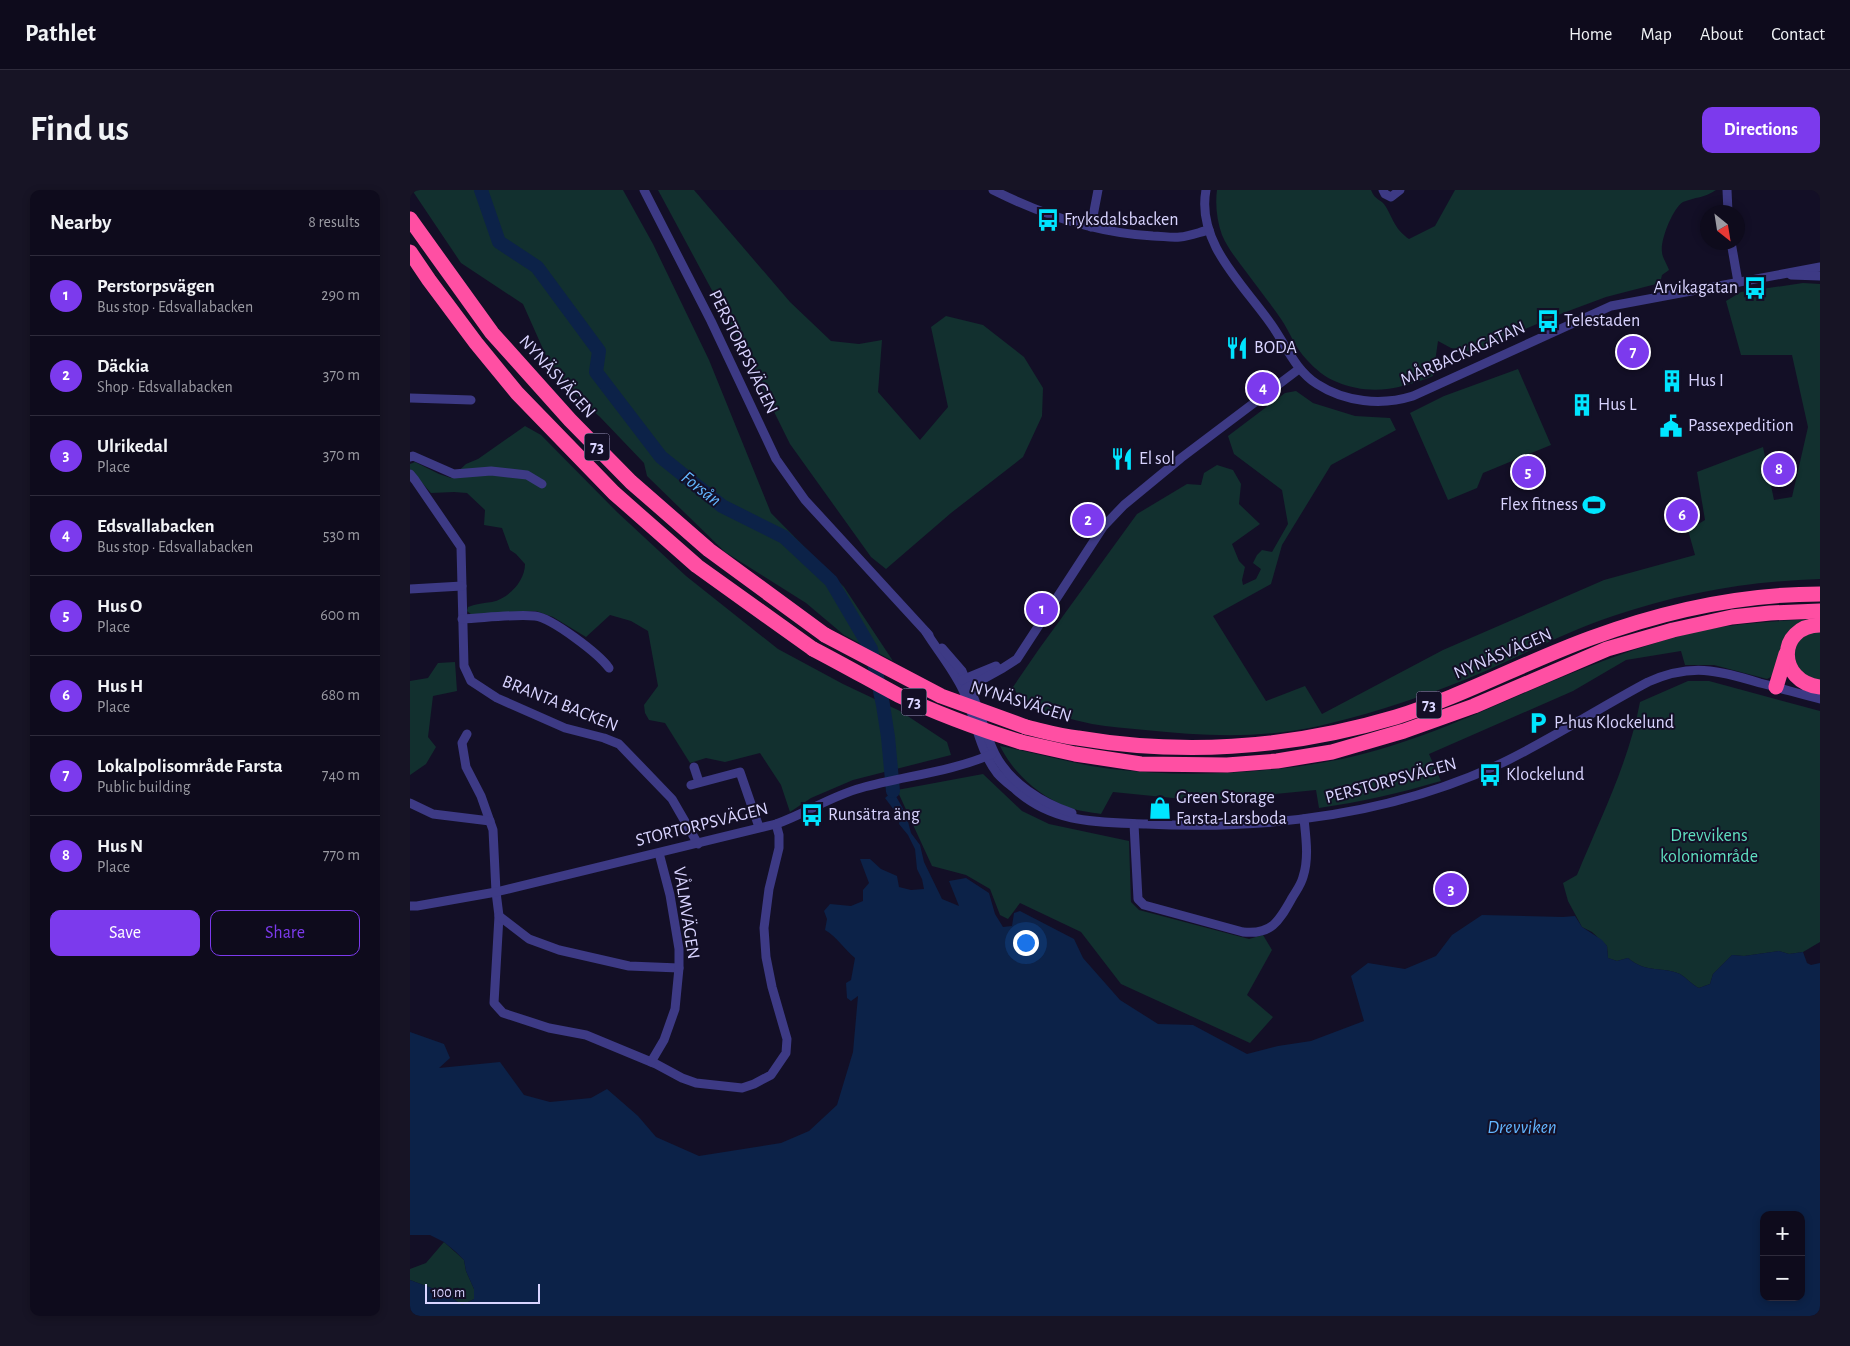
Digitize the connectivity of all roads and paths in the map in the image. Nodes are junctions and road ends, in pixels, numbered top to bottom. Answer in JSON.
{"nodes":[{"id":1,"x":644,"y":190,"type":"edge"},
{"id":2,"x":993,"y":190,"type":"edge"},
{"id":3,"x":1098,"y":190,"type":"edge"},
{"id":4,"x":1206,"y":190,"type":"edge"},
{"id":5,"x":1383,"y":190,"type":"edge"},
{"id":6,"x":1400,"y":190,"type":"edge"},
{"id":7,"x":1727,"y":190,"type":"edge"},
{"id":8,"x":1728,"y":205,"type":"edge"},
{"id":9,"x":410,"y":219,"type":"edge"},
{"id":10,"x":1091,"y":227,"type":"junction"},
{"id":11,"x":1209,"y":230,"type":"junction"},
{"id":12,"x":1732,"y":250,"type":"edge"},
{"id":13,"x":410,"y":252,"type":"edge"},
{"id":14,"x":1820,"y":267,"type":"edge"},
{"id":15,"x":1786,"y":274,"type":"junction"},
{"id":16,"x":1820,"y":276,"type":"edge"},
{"id":17,"x":1738,"y":282,"type":"junction"},
{"id":18,"x":1299,"y":369,"type":"junction"},
{"id":19,"x":410,"y":398,"type":"edge"},
{"id":20,"x":471,"y":400,"type":"dead end"},
{"id":21,"x":410,"y":458,"type":"edge"},
{"id":22,"x":410,"y":474,"type":"edge"},
{"id":23,"x":542,"y":484,"type":"dead end"},
{"id":24,"x":462,"y":586,"type":"junction"},
{"id":25,"x":410,"y":588,"type":"edge"},
{"id":26,"x":1820,"y":594,"type":"edge"},
{"id":27,"x":1820,"y":611,"type":"edge"},
{"id":28,"x":462,"y":619,"type":"junction"},
{"id":29,"x":1820,"y":625,"type":"edge"},
{"id":30,"x":1786,"y":654,"type":"junction"},
{"id":31,"x":609,"y":668,"type":"dead end"},
{"id":32,"x":964,"y":684,"type":"junction"},
{"id":33,"x":1776,"y":687,"type":"junction"},
{"id":34,"x":1820,"y":687,"type":"edge"},
{"id":35,"x":1820,"y":699,"type":"edge"},
{"id":36,"x":466,"y":734,"type":"dead end"},
{"id":37,"x":991,"y":755,"type":"junction"},
{"id":38,"x":694,"y":767,"type":"dead end"},
{"id":39,"x":410,"y":803,"type":"edge"},
{"id":40,"x":1304,"y":819,"type":"junction"},
{"id":41,"x":490,"y":821,"type":"junction"},
{"id":42,"x":776,"y":824,"type":"junction"},
{"id":43,"x":1134,"y":824,"type":"junction"},
{"id":44,"x":758,"y":827,"type":"junction"},
{"id":45,"x":698,"y":844,"type":"junction"},
{"id":46,"x":659,"y":853,"type":"junction"},
{"id":47,"x":496,"y":892,"type":"junction"},
{"id":48,"x":410,"y":906,"type":"edge"},
{"id":49,"x":499,"y":916,"type":"junction"},
{"id":50,"x":678,"y":968,"type":"junction"},
{"id":51,"x":651,"y":1062,"type":"junction"}],
"edges":[{"from":1,"to":32,"type":"street","name":"PERSTORPSVÄGEN"},
{"from":2,"to":10,"type":"street"},
{"from":3,"to":10,"type":"street"},
{"from":4,"to":11,"type":"street","name":"MÅRBACKAGATAN"},
{"from":5,"to":6,"type":"street"},
{"from":7,"to":8,"type":"street"},
{"from":9,"to":26,"type":"highway","name":"NYNÄSVÄGEN","number":"73","bridge":true},
{"from":10,"to":11,"type":"street"},
{"from":11,"to":18,"type":"street","name":"MÅRBACKAGATAN"},
{"from":12,"to":17,"type":"street"},
{"from":13,"to":27,"type":"highway","name":"NYNÄSVÄGEN","number":"73","bridge":true},
{"from":14,"to":15,"type":"street","name":"MÅRBACKAGATAN"},
{"from":15,"to":16,"type":"street","name":"MÅRBACKAGATAN"},
{"from":15,"to":17,"type":"street","name":"MÅRBACKAGATAN"},
{"from":17,"to":18,"type":"street","name":"MÅRBACKAGATAN"},
{"from":18,"to":32,"type":"street"},
{"from":19,"to":20,"type":"street"},
{"from":21,"to":23,"type":"street"},
{"from":22,"to":24,"type":"street","name":"BRANTA BACKEN"},
{"from":24,"to":25,"type":"street"},
{"from":24,"to":28,"type":"street","name":"BRANTA BACKEN"},
{"from":28,"to":31,"type":"street"},
{"from":28,"to":45,"type":"street","name":"BRANTA BACKEN"},
{"from":29,"to":30,"type":"highway"},
{"from":30,"to":33,"type":"highway"},
{"from":30,"to":34,"type":"highway"},
{"from":32,"to":37,"type":"street","name":"PERSTORPSVÄGEN"},
{"from":33,"to":35,"type":"street","name":"PERSTORPSVÄGEN"},
{"from":33,"to":40,"type":"street","name":"PERSTORPSVÄGEN"},
{"from":36,"to":41,"type":"street"},
{"from":37,"to":42,"type":"street","name":"STORTORPSVÄGEN"},
{"from":37,"to":43,"type":"street","name":"PERSTORPSVÄGEN"},
{"from":38,"to":44,"type":"street"},
{"from":39,"to":41,"type":"street"},
{"from":40,"to":43,"type":"street","name":"PERSTORPSVÄGEN"},
{"from":40,"to":43,"type":"street"},
{"from":41,"to":47,"type":"street"},
{"from":42,"to":44,"type":"street","name":"STORTORPSVÄGEN"},
{"from":42,"to":51,"type":"street"},
{"from":44,"to":45,"type":"street","name":"STORTORPSVÄGEN"},
{"from":45,"to":46,"type":"street","name":"STORTORPSVÄGEN"},
{"from":46,"to":47,"type":"street","name":"STORTORPSVÄGEN"},
{"from":46,"to":50,"type":"street","name":"VÅLMVÄGEN"},
{"from":47,"to":48,"type":"street","name":"STORTORPSVÄGEN"},
{"from":47,"to":49,"type":"street"},
{"from":49,"to":50,"type":"street"},
{"from":49,"to":51,"type":"street"},
{"from":50,"to":51,"type":"street","name":"VÅLMVÄGEN"}]}
